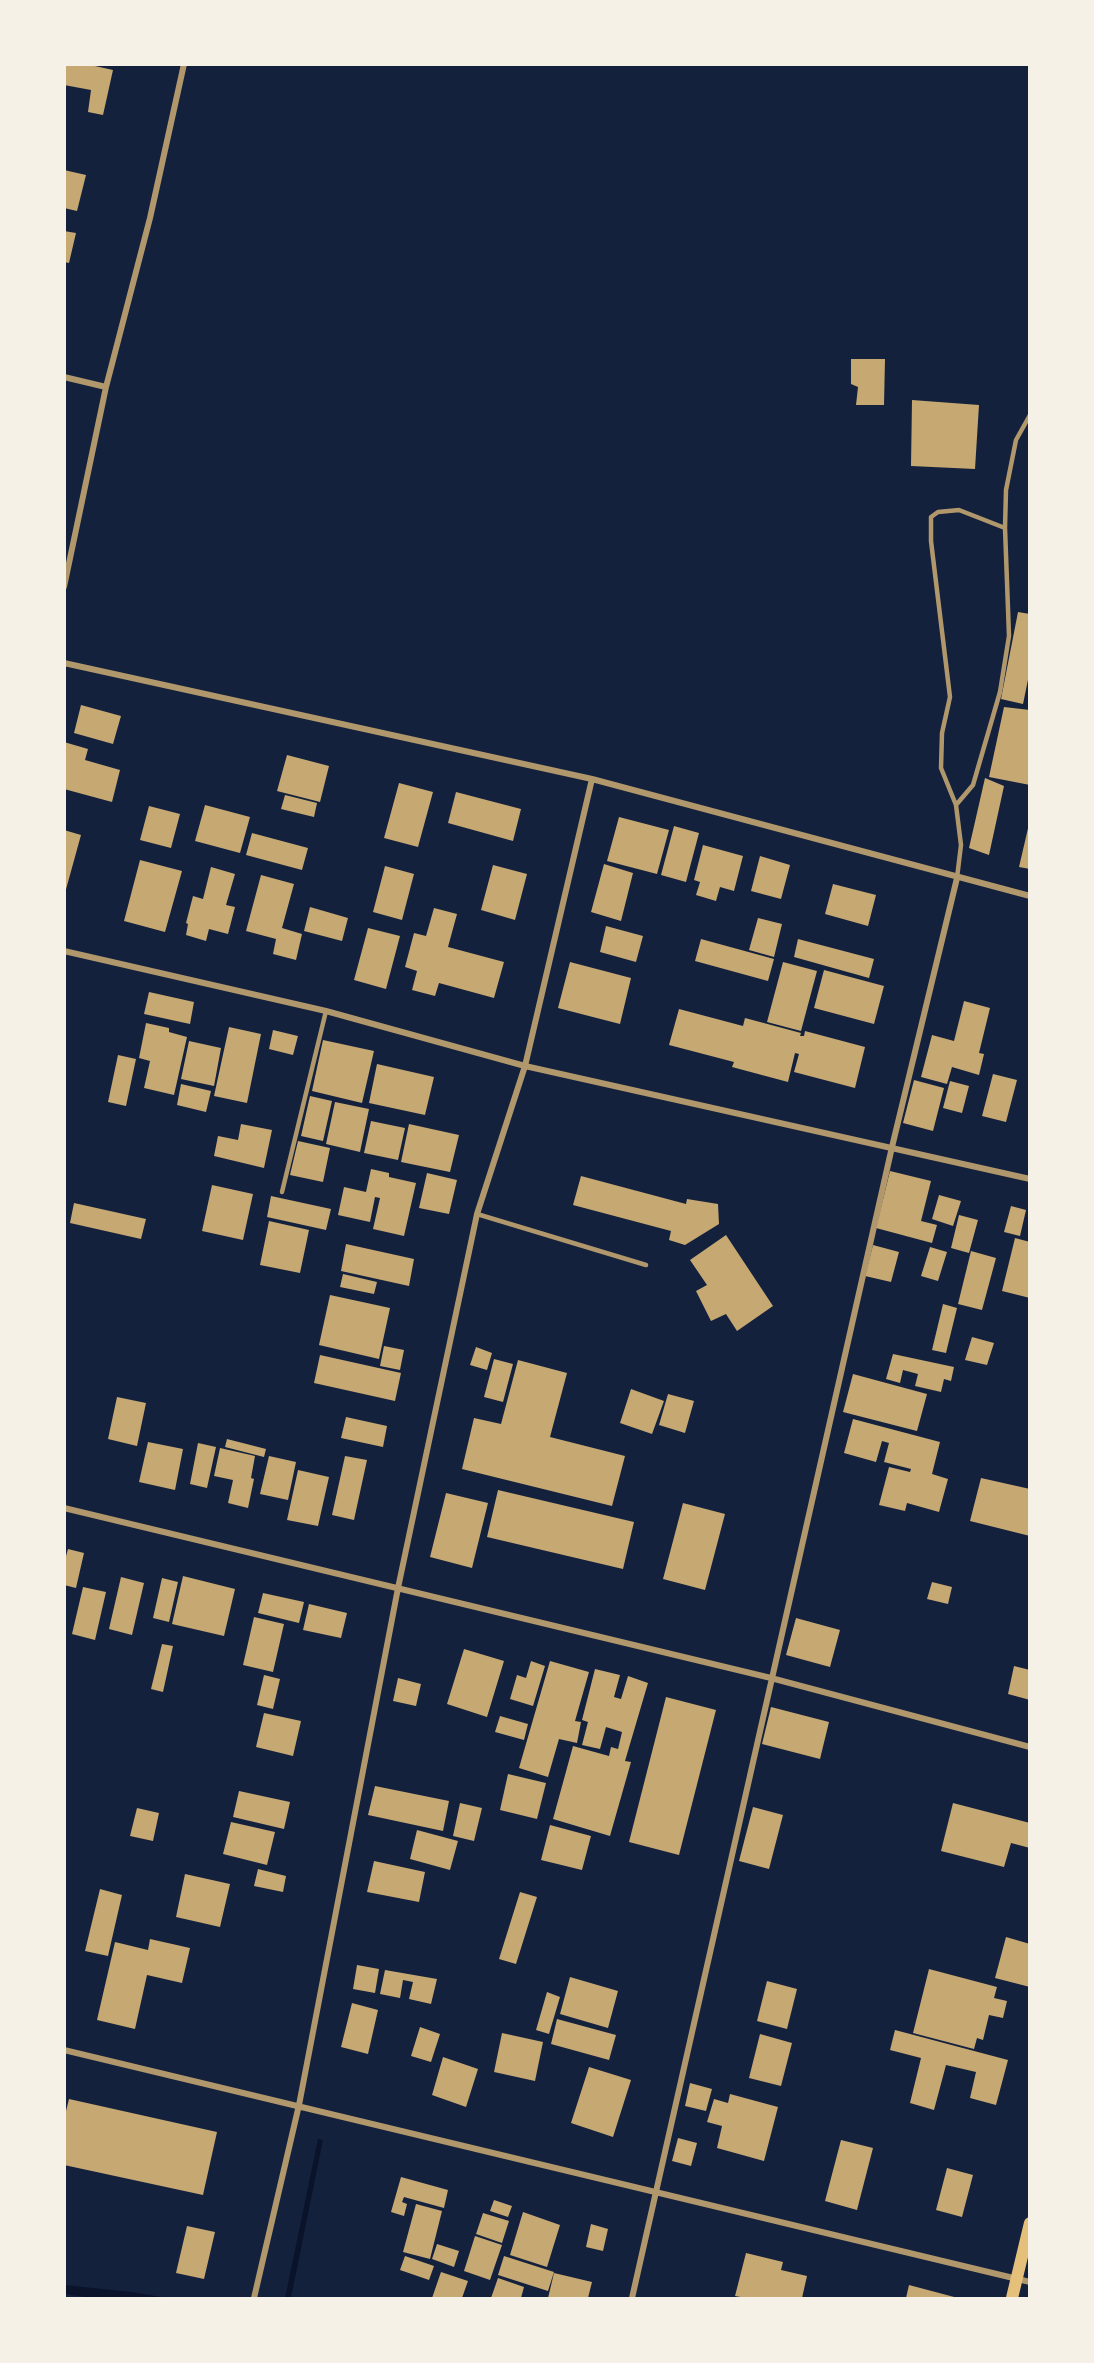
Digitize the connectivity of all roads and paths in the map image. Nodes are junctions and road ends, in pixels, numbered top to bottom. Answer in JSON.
{"nodes":[{"id":1,"x":184,"y":64,"type":"edge"},
{"id":2,"x":64,"y":377,"type":"edge"},
{"id":3,"x":106,"y":387,"type":"junction"},
{"id":4,"x":1029,"y":415,"type":"edge"},
{"id":5,"x":1005,"y":528,"type":"junction"},
{"id":6,"x":64,"y":587,"type":"edge"},
{"id":7,"x":64,"y":663,"type":"edge"},
{"id":8,"x":592,"y":778,"type":"junction"},
{"id":9,"x":956,"y":805,"type":"junction"},
{"id":10,"x":957,"y":878,"type":"junction"},
{"id":11,"x":1029,"y":896,"type":"edge"},
{"id":12,"x":64,"y":951,"type":"edge"},
{"id":13,"x":326,"y":1011,"type":"junction"},
{"id":14,"x":525,"y":1066,"type":"junction"},
{"id":15,"x":892,"y":1147,"type":"junction"},
{"id":16,"x":1029,"y":1179,"type":"edge"},
{"id":17,"x":282,"y":1192,"type":"dead end"},
{"id":18,"x":477,"y":1214,"type":"junction"},
{"id":19,"x":646,"y":1265,"type":"dead end"},
{"id":20,"x":64,"y":1508,"type":"edge"},
{"id":21,"x":398,"y":1588,"type":"junction"},
{"id":22,"x":771,"y":1678,"type":"junction"},
{"id":23,"x":1029,"y":1747,"type":"edge"},
{"id":24,"x":64,"y":2050,"type":"edge"},
{"id":25,"x":299,"y":2105,"type":"junction"},
{"id":26,"x":656,"y":2192,"type":"junction"},
{"id":27,"x":1029,"y":2223,"type":"edge"},
{"id":28,"x":1023,"y":2280,"type":"edge"},
{"id":29,"x":255,"y":2295,"type":"edge"},
{"id":30,"x":632,"y":2298,"type":"edge"},
{"id":31,"x":1012,"y":2298,"type":"edge"}],
"edges":[{"from":1,"to":3,"type":"street"},
{"from":2,"to":3,"type":"street"},
{"from":3,"to":6,"type":"street"},
{"from":4,"to":5,"type":"lane"},
{"from":5,"to":9,"type":"lane"},
{"from":5,"to":9,"type":"lane"},
{"from":7,"to":8,"type":"street"},
{"from":8,"to":10,"type":"street"},
{"from":8,"to":14,"type":"street"},
{"from":9,"to":10,"type":"lane"},
{"from":10,"to":11,"type":"street"},
{"from":10,"to":15,"type":"street"},
{"from":12,"to":13,"type":"street"},
{"from":13,"to":14,"type":"street"},
{"from":13,"to":17,"type":"lane"},
{"from":14,"to":15,"type":"street"},
{"from":14,"to":18,"type":"street"},
{"from":15,"to":16,"type":"street"},
{"from":15,"to":22,"type":"street"},
{"from":18,"to":19,"type":"lane"},
{"from":18,"to":21,"type":"street"},
{"from":20,"to":21,"type":"street"},
{"from":21,"to":22,"type":"street"},
{"from":21,"to":25,"type":"street"},
{"from":22,"to":23,"type":"street"},
{"from":22,"to":26,"type":"street"},
{"from":24,"to":25,"type":"street"},
{"from":25,"to":26,"type":"street"},
{"from":25,"to":29,"type":"street"},
{"from":26,"to":28,"type":"street"},
{"from":26,"to":30,"type":"street"},
{"from":27,"to":28,"type":"main road"},
{"from":28,"to":31,"type":"main road"}]}
